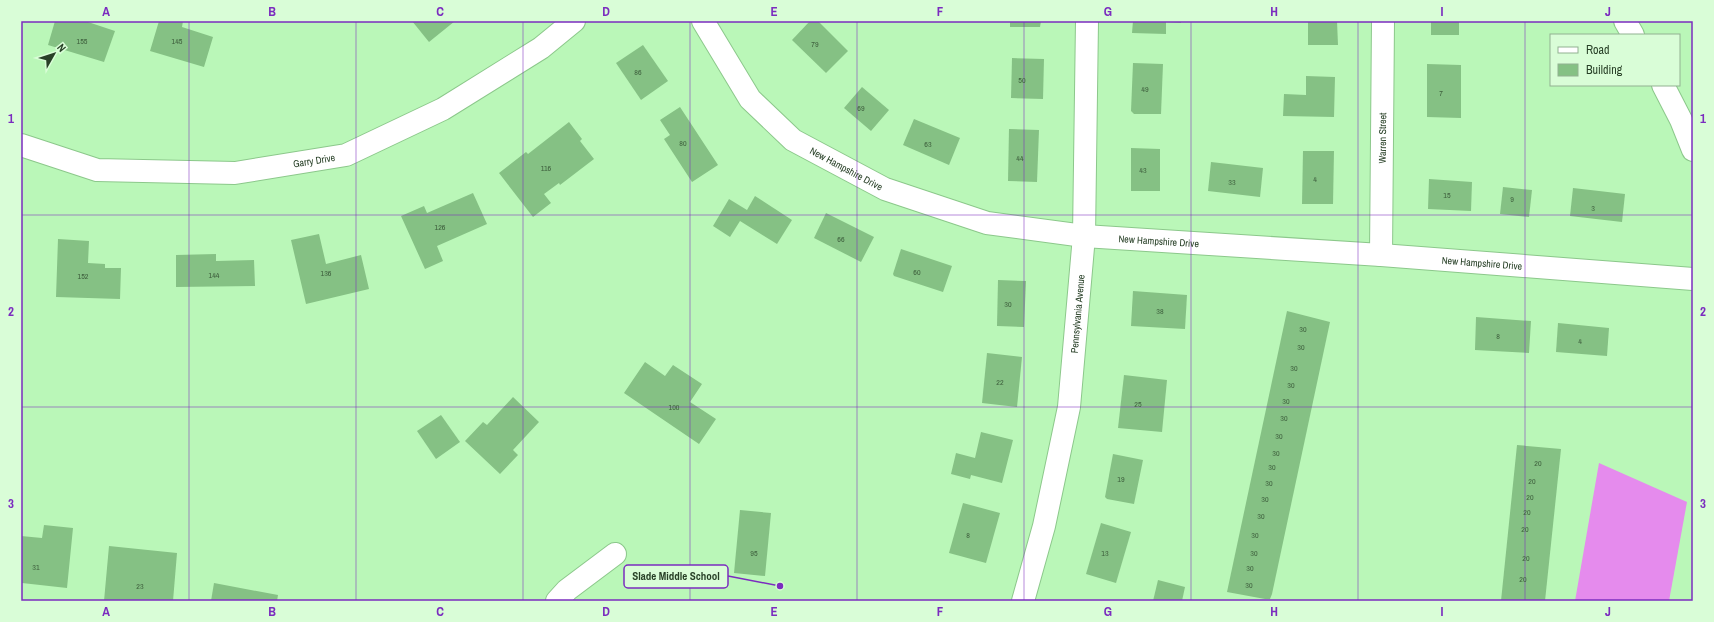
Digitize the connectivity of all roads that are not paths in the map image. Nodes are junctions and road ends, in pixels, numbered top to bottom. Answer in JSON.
{"nodes":[{"id":1,"x":574,"y":21,"type":"edge"},
{"id":2,"x":703,"y":21,"type":"edge"},
{"id":3,"x":1087,"y":21,"type":"edge"},
{"id":4,"x":1383,"y":21,"type":"edge"},
{"id":5,"x":1625,"y":21,"type":"edge"},
{"id":6,"x":1632,"y":34,"type":"edge"},
{"id":7,"x":1664,"y":86,"type":"edge"},
{"id":8,"x":21,"y":145,"type":"edge"},
{"id":9,"x":1693,"y":150,"type":"edge"},
{"id":10,"x":1084,"y":236,"type":"junction"},
{"id":11,"x":1381,"y":255,"type":"junction"},
{"id":12,"x":1693,"y":279,"type":"edge"},
{"id":13,"x":615,"y":554,"type":"dead end"},
{"id":14,"x":557,"y":601,"type":"edge"},
{"id":15,"x":1023,"y":601,"type":"edge"}],
"edges":[{"from":1,"to":8,"type":"street","name":"Garry Drive"},
{"from":2,"to":10,"type":"street","name":"New Hampshire Drive"},
{"from":3,"to":10,"type":"street","name":"Pennsylvania Avenue"},
{"from":4,"to":11,"type":"street","name":"Warren Street"},
{"from":5,"to":6,"type":"street"},
{"from":7,"to":9,"type":"street"},
{"from":10,"to":11,"type":"street","name":"New Hampshire Drive"},
{"from":10,"to":15,"type":"street","name":"Pennsylvania Avenue"},
{"from":11,"to":12,"type":"street","name":"New Hampshire Drive"},
{"from":13,"to":14,"type":"street"}]}
